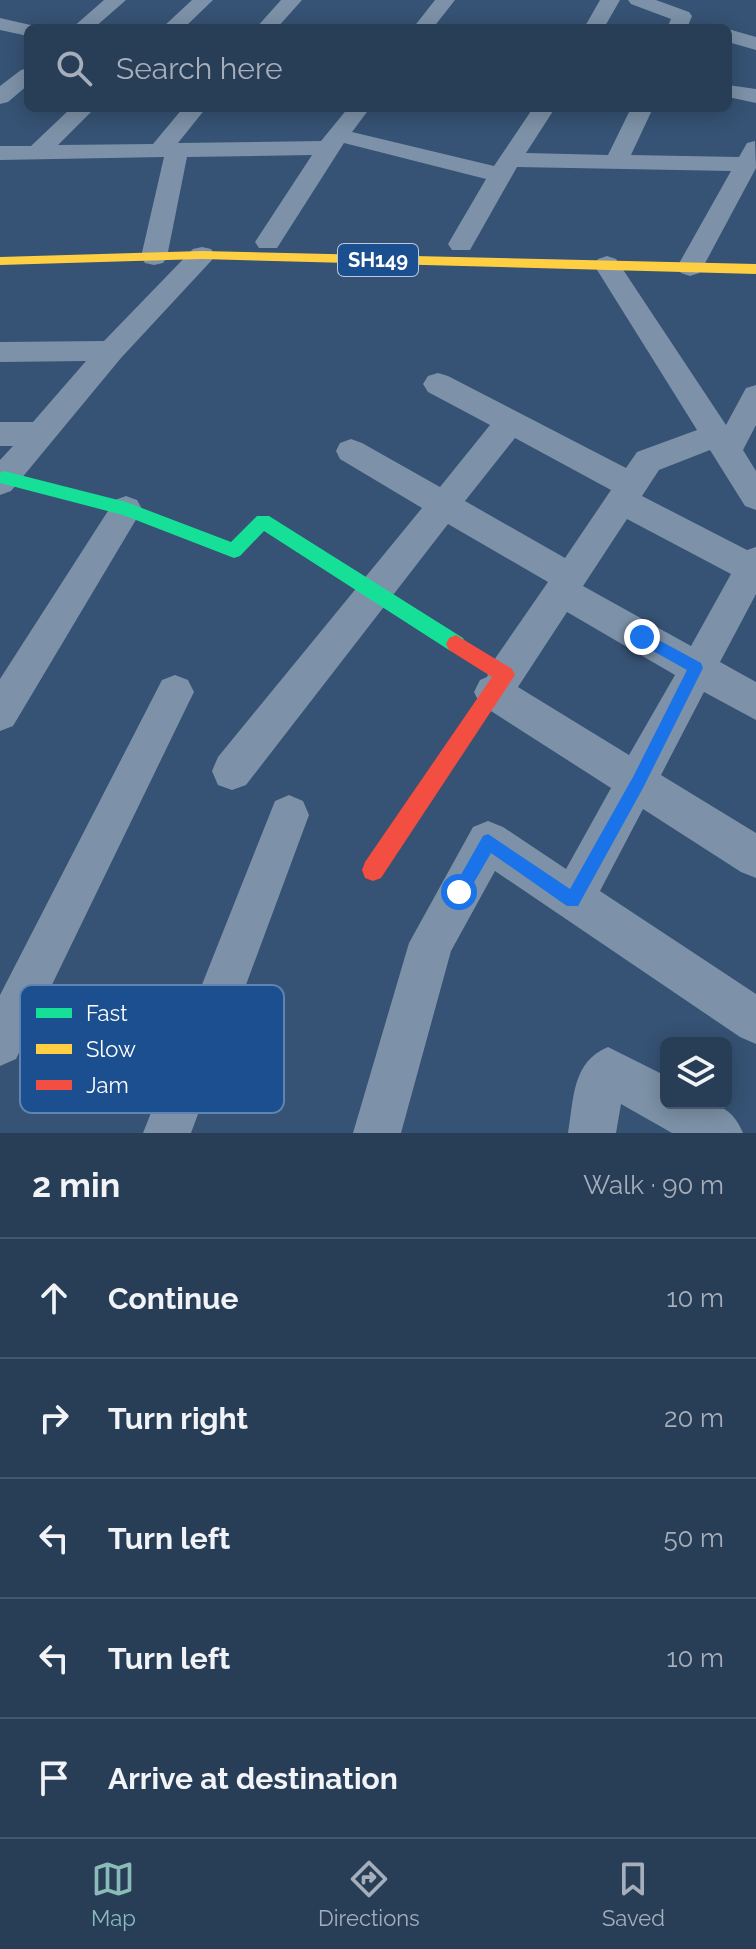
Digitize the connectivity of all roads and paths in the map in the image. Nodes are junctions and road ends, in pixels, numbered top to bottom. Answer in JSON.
{"nodes":[{"id":1,"x":116,"y":0,"type":"edge"},
{"id":2,"x":203,"y":0,"type":"edge"},
{"id":3,"x":292,"y":0,"type":"edge"},
{"id":4,"x":610,"y":0,"type":"edge"},
{"id":5,"x":638,"y":0,"type":"edge"},
{"id":6,"x":436,"y":4,"type":"edge"},
{"id":7,"x":4,"y":16,"type":"edge"},
{"id":8,"x":87,"y":24,"type":"edge"},
{"id":9,"x":176,"y":24,"type":"edge"},
{"id":10,"x":270,"y":24,"type":"edge"},
{"id":11,"x":425,"y":24,"type":"edge"},
{"id":12,"x":596,"y":24,"type":"edge"},
{"id":13,"x":679,"y":24,"type":"edge"},
{"id":14,"x":24,"y":28,"type":"edge"},
{"id":15,"x":732,"y":36,"type":"edge"},
{"id":16,"x":756,"y":44,"type":"edge"},
{"id":17,"x":24,"y":77,"type":"edge"},
{"id":18,"x":732,"y":92,"type":"edge"},
{"id":19,"x":756,"y":96,"type":"edge"},
{"id":20,"x":0,"y":97,"type":"edge"},
{"id":21,"x":80,"y":112,"type":"edge"},
{"id":22,"x":192,"y":112,"type":"edge"},
{"id":23,"x":356,"y":112,"type":"edge"},
{"id":24,"x":541,"y":112,"type":"edge"},
{"id":25,"x":640,"y":112,"type":"edge"},
{"id":26,"x":333,"y":141,"type":"junction"},
{"id":27,"x":168,"y":150,"type":"junction"},
{"id":28,"x":0,"y":153,"type":"edge"},
{"id":29,"x":36,"y":153,"type":"junction"},
{"id":30,"x":750,"y":155,"type":"edge"},
{"id":31,"x":616,"y":162,"type":"junction"},
{"id":32,"x":504,"y":168,"type":"junction"},
{"id":33,"x":268,"y":242,"type":"junction"},
{"id":34,"x":0,"y":244,"type":"edge"},
{"id":35,"x":461,"y":244,"type":"junction"},
{"id":36,"x":521,"y":244,"type":"dead end"},
{"id":37,"x":728,"y":246,"type":"dead end"},
{"id":38,"x":156,"y":248,"type":"junction"},
{"id":39,"x":692,"y":253,"type":"junction"},
{"id":40,"x":202,"y":255,"type":"junction"},
{"id":41,"x":0,"y":261,"type":"edge"},
{"id":42,"x":607,"y":265,"type":"junction"},
{"id":43,"x":756,"y":269,"type":"edge"},
{"id":44,"x":111,"y":351,"type":"junction"},
{"id":45,"x":0,"y":352,"type":"edge"},
{"id":46,"x":438,"y":384,"type":"dead end"},
{"id":47,"x":756,"y":396,"type":"edge"},
{"id":48,"x":510,"y":422,"type":"junction"},
{"id":49,"x":0,"y":434,"type":"edge"},
{"id":50,"x":41,"y":434,"type":"junction"},
{"id":51,"x":736,"y":436,"type":"edge"},
{"id":52,"x":351,"y":451,"type":"dead end"},
{"id":53,"x":2,"y":480,"type":"edge"},
{"id":54,"x":626,"y":493,"type":"junction"},
{"id":55,"x":756,"y":497,"type":"edge"},
{"id":56,"x":442,"y":503,"type":"junction"},
{"id":57,"x":126,"y":509,"type":"junction"},
{"id":58,"x":755,"y":567,"type":"edge"},
{"id":59,"x":566,"y":584,"type":"junction"},
{"id":60,"x":373,"y":591,"type":"junction"},
{"id":61,"x":696,"y":668,"type":"junction"},
{"id":62,"x":499,"y":684,"type":"junction"},
{"id":63,"x":175,"y":692,"type":"dead end"},
{"id":64,"x":756,"y":702,"type":"edge"},
{"id":65,"x":0,"y":713,"type":"edge"},
{"id":66,"x":232,"y":771,"type":"dead end"},
{"id":67,"x":638,"y":783,"type":"junction"},
{"id":68,"x":289,"y":815,"type":"dead end"},
{"id":69,"x":756,"y":857,"type":"edge"},
{"id":70,"x":373,"y":870,"type":"dead end"},
{"id":71,"x":572,"y":900,"type":"junction"},
{"id":72,"x":29,"y":985,"type":"edge"},
{"id":73,"x":224,"y":985,"type":"edge"},
{"id":74,"x":20,"y":1003,"type":"edge"},
{"id":75,"x":756,"y":1021,"type":"edge"},
{"id":76,"x":0,"y":1043,"type":"edge"},
{"id":77,"x":660,"y":1099,"type":"edge"},
{"id":78,"x":677,"y":1109,"type":"edge"},
{"id":79,"x":175,"y":1113,"type":"edge"},
{"id":80,"x":167,"y":1133,"type":"edge"},
{"id":81,"x":377,"y":1133,"type":"edge"},
{"id":82,"x":592,"y":1133,"type":"edge"},
{"id":83,"x":719,"y":1133,"type":"edge"}],
"edges":[{"from":1,"to":8,"type":"street"},
{"from":2,"to":9,"type":"street"},
{"from":3,"to":10,"type":"street"},
{"from":4,"to":12,"type":"street"},
{"from":5,"to":13,"type":"street"},
{"from":6,"to":11,"type":"street"},
{"from":7,"to":14,"type":"street"},
{"from":15,"to":16,"type":"street"},
{"from":17,"to":20,"type":"street"},
{"from":18,"to":19,"type":"street"},
{"from":21,"to":29,"type":"street"},
{"from":22,"to":27,"type":"street"},
{"from":23,"to":26,"type":"street"},
{"from":24,"to":32,"type":"street"},
{"from":25,"to":31,"type":"street"},
{"from":26,"to":27,"type":"street"},
{"from":26,"to":32,"type":"street"},
{"from":26,"to":33,"type":"street"},
{"from":27,"to":29,"type":"street"},
{"from":27,"to":38,"type":"street"},
{"from":28,"to":29,"type":"street"},
{"from":30,"to":31,"type":"street"},
{"from":30,"to":39,"type":"street"},
{"from":31,"to":32,"type":"street"},
{"from":32,"to":35,"type":"street"},
{"from":33,"to":35,"type":"main road","number":"SH149"},
{"from":33,"to":38,"type":"main road","number":"SH149"},
{"from":34,"to":38,"type":"main road","number":"SH149"},
{"from":35,"to":36,"type":"main road","number":"SH149"},
{"from":37,"to":39,"type":"main road","number":"SH149"},
{"from":38,"to":40,"type":"main road","number":"SH149"},
{"from":38,"to":41,"type":"main road","number":"SH149"},
{"from":39,"to":42,"type":"main road","number":"SH149"},
{"from":39,"to":43,"type":"main road","number":"SH149"},
{"from":40,"to":42,"type":"main road","number":"SH149"},
{"from":40,"to":44,"type":"street"},
{"from":42,"to":51,"type":"street"},
{"from":44,"to":45,"type":"street"},
{"from":44,"to":50,"type":"street"},
{"from":46,"to":48,"type":"street"},
{"from":47,"to":51,"type":"street"},
{"from":48,"to":54,"type":"street"},
{"from":48,"to":56,"type":"street"},
{"from":49,"to":50,"type":"street"},
{"from":50,"to":53,"type":"street"},
{"from":51,"to":54,"type":"street"},
{"from":51,"to":55,"type":"street"},
{"from":52,"to":56,"type":"street"},
{"from":53,"to":57,"type":"main road"},
{"from":54,"to":58,"type":"street"},
{"from":54,"to":59,"type":"street"},
{"from":56,"to":59,"type":"street"},
{"from":56,"to":60,"type":"street"},
{"from":57,"to":60,"type":"main road"},
{"from":57,"to":65,"type":"street"},
{"from":58,"to":61,"type":"street"},
{"from":59,"to":61,"type":"street"},
{"from":59,"to":62,"type":"street"},
{"from":60,"to":62,"type":"main road"},
{"from":60,"to":66,"type":"street"},
{"from":61,"to":64,"type":"street"},
{"from":61,"to":67,"type":"street"},
{"from":62,"to":67,"type":"street"},
{"from":62,"to":70,"type":"main road"},
{"from":63,"to":72,"type":"street"},
{"from":67,"to":69,"type":"street"},
{"from":67,"to":71,"type":"street"},
{"from":68,"to":73,"type":"street"},
{"from":71,"to":75,"type":"street"},
{"from":71,"to":81,"type":"street"},
{"from":74,"to":76,"type":"street"},
{"from":77,"to":82,"type":"street"},
{"from":78,"to":83,"type":"street"},
{"from":79,"to":80,"type":"street"}]}
